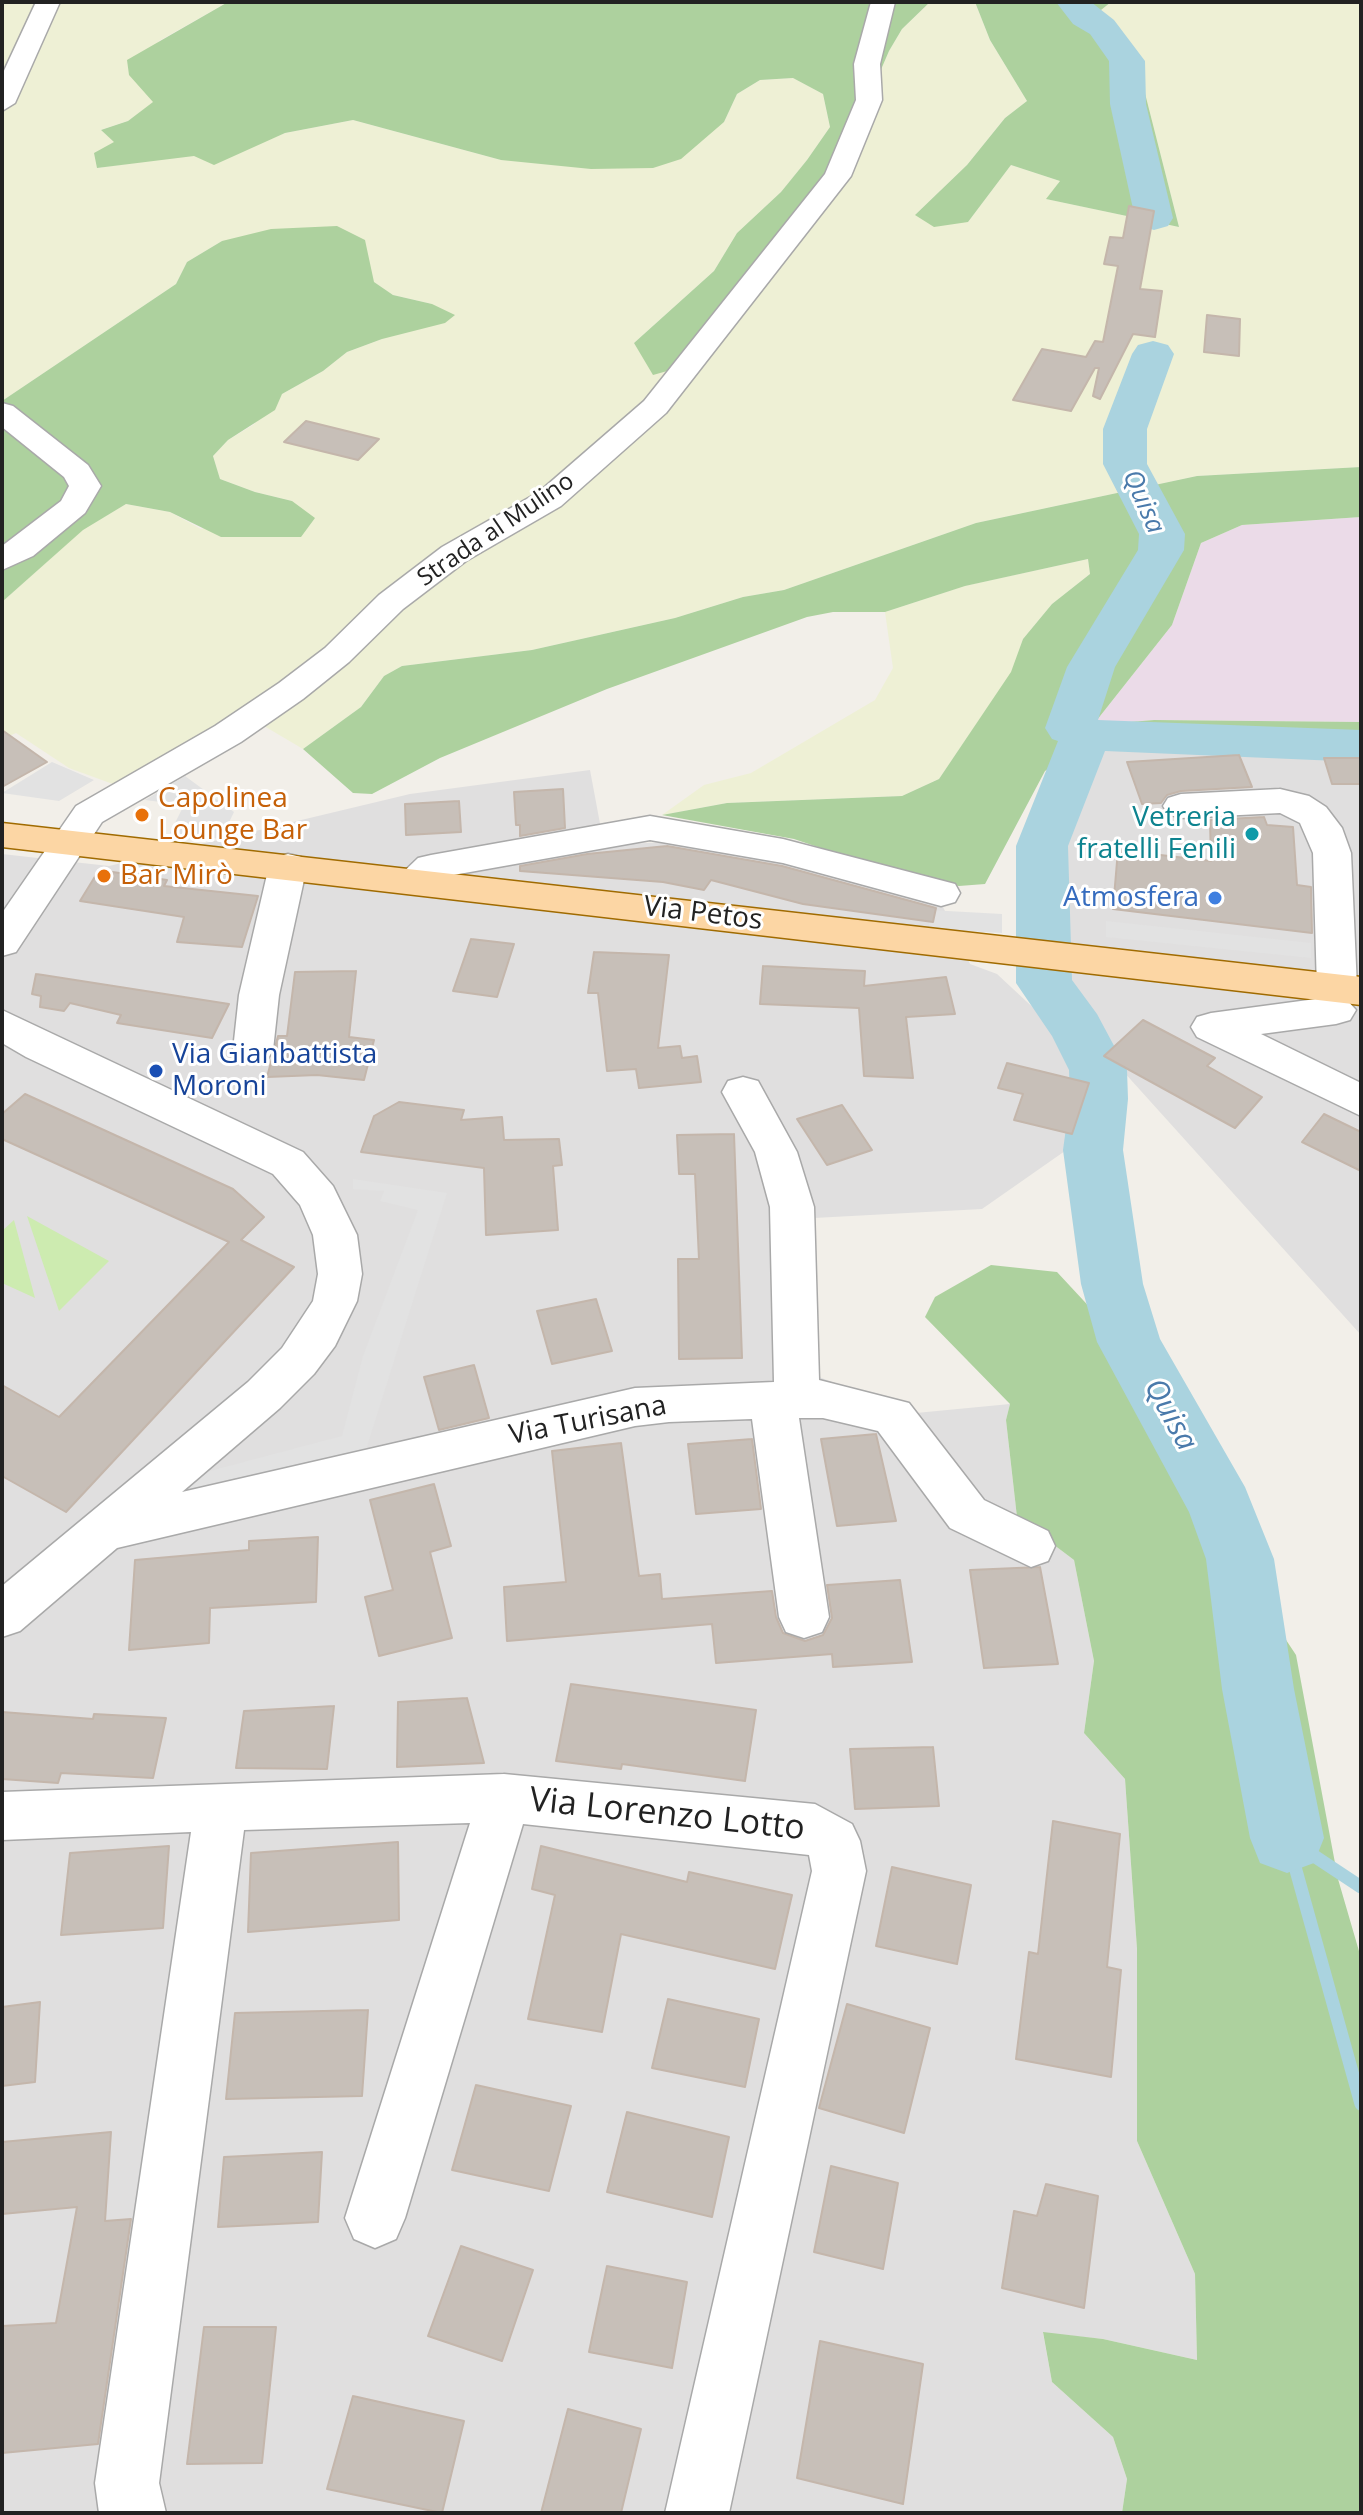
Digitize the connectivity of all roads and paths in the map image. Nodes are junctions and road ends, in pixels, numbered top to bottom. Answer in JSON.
{"nodes":[{"id":1,"x":48,"y":2,"type":"edge"},
{"id":2,"x":883,"y":2,"type":"edge"},
{"id":3,"x":12,"y":54,"type":"edge"},
{"id":4,"x":2,"y":103,"type":"edge"},
{"id":5,"x":2,"y":412,"type":"edge"},
{"id":6,"x":2,"y":560,"type":"edge"},
{"id":7,"x":76,"y":782,"type":"dead end"},
{"id":8,"x":112,"y":802,"type":"junction"},
{"id":9,"x":1181,"y":806,"type":"dead end"},
{"id":10,"x":2,"y":835,"type":"edge"},
{"id":11,"x":68,"y":844,"type":"junction"},
{"id":12,"x":288,"y":866,"type":"junction"},
{"id":13,"x":413,"y":881,"type":"junction"},
{"id":14,"x":941,"y":893,"type":"dead end"},
{"id":15,"x":2,"y":943,"type":"edge"},
{"id":16,"x":1345,"y":996,"type":"edge"},
{"id":17,"x":4,"y":1030,"type":"edge"},
{"id":18,"x":253,"y":1050,"type":"dead end"},
{"id":19,"x":743,"y":1092,"type":"dead end"},
{"id":20,"x":1361,"y":1101,"type":"edge"},
{"id":21,"x":785,"y":1400,"type":"junction"},
{"id":22,"x":98,"y":1532,"type":"junction"},
{"id":23,"x":1031,"y":1546,"type":"dead end"},
{"id":24,"x":2,"y":1616,"type":"edge"},
{"id":25,"x":804,"y":1617,"type":"dead end"},
{"id":26,"x":504,"y":1798,"type":"junction"},
{"id":27,"x":221,"y":1806,"type":"junction"},
{"id":28,"x":2,"y":1816,"type":"edge"},
{"id":29,"x":375,"y":2218,"type":"dead end"},
{"id":30,"x":134,"y":2513,"type":"edge"},
{"id":31,"x":697,"y":2513,"type":"edge"}],
"edges":[{"from":1,"to":3,"type":"street"},
{"from":2,"to":8,"type":"street","name":"Strada al Mulino"},
{"from":3,"to":4,"type":"street"},
{"from":5,"to":6,"type":"street"},
{"from":7,"to":8,"type":"street"},
{"from":8,"to":11,"type":"street","name":"Strada al Mulino"},
{"from":9,"to":16,"type":"street"},
{"from":10,"to":11,"type":"main road","name":"Via Petos"},
{"from":11,"to":12,"type":"main road","name":"Via Petos"},
{"from":11,"to":15,"type":"street","name":"Strada al Mulino"},
{"from":12,"to":13,"type":"main road","name":"Via Petos"},
{"from":12,"to":18,"type":"street"},
{"from":13,"to":14,"type":"street"},
{"from":13,"to":16,"type":"main road","name":"Via Petos"},
{"from":16,"to":20,"type":"street"},
{"from":17,"to":22,"type":"street"},
{"from":19,"to":21,"type":"street"},
{"from":21,"to":22,"type":"street","name":"Via Turisana"},
{"from":21,"to":23,"type":"street","name":"Via Turisana"},
{"from":21,"to":25,"type":"street"},
{"from":22,"to":24,"type":"street"},
{"from":26,"to":27,"type":"street","name":"Via Lorenzo Lotto"},
{"from":26,"to":29,"type":"street"},
{"from":26,"to":31,"type":"street","name":"Via Lorenzo Lotto"},
{"from":27,"to":28,"type":"street","name":"Via Lorenzo Lotto"},
{"from":27,"to":30,"type":"street"}]}
